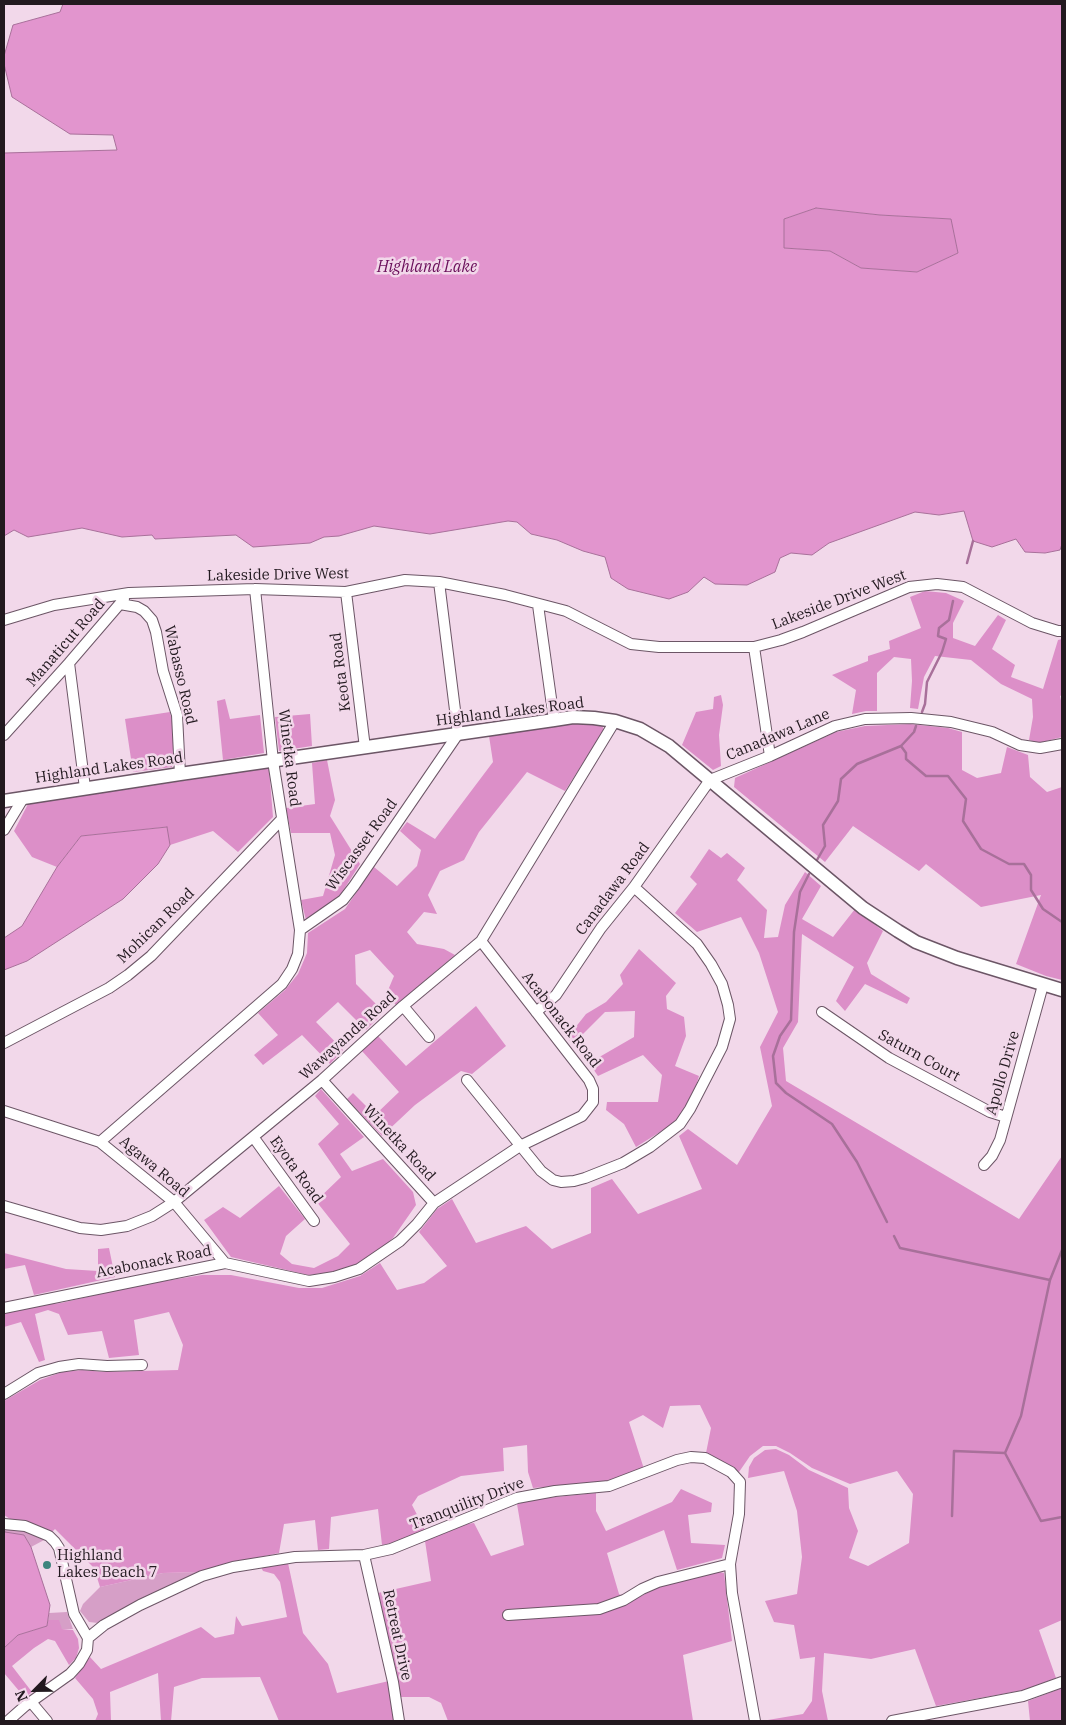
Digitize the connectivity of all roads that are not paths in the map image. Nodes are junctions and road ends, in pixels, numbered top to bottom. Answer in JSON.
{"nodes":[{"id":1,"x":439,"y":582,"type":"junction"},
{"id":2,"x":255,"y":590,"type":"junction"},
{"id":3,"x":346,"y":592,"type":"junction"},
{"id":4,"x":129,"y":593,"type":"junction"},
{"id":5,"x":120,"y":604,"type":"junction"},
{"id":6,"x":538,"y":605,"type":"junction"},
{"id":7,"x":4,"y":620,"type":"edge"},
{"id":8,"x":1062,"y":631,"type":"edge"},
{"id":9,"x":754,"y":647,"type":"junction"},
{"id":10,"x":69,"y":663,"type":"junction"},
{"id":11,"x":554,"y":720,"type":"junction"},
{"id":12,"x":615,"y":721,"type":"junction"},
{"id":13,"x":458,"y":734,"type":"junction"},
{"id":14,"x":4,"y":735,"type":"edge"},
{"id":15,"x":1062,"y":744,"type":"edge"},
{"id":16,"x":365,"y":748,"type":"junction"},
{"id":17,"x":770,"y":756,"type":"junction"},
{"id":18,"x":273,"y":761,"type":"junction"},
{"id":19,"x":180,"y":774,"type":"junction"},
{"id":20,"x":710,"y":780,"type":"junction"},
{"id":21,"x":85,"y":788,"type":"junction"},
{"id":22,"x":24,"y":797,"type":"junction"},
{"id":23,"x":4,"y":801,"type":"edge"},
{"id":24,"x":282,"y":819,"type":"junction"},
{"id":25,"x":4,"y":830,"type":"edge"},
{"id":26,"x":634,"y":887,"type":"junction"},
{"id":27,"x":300,"y":930,"type":"junction"},
{"id":28,"x":481,"y":941,"type":"junction"},
{"id":29,"x":1043,"y":985,"type":"junction"},
{"id":30,"x":1062,"y":990,"type":"edge"},
{"id":31,"x":403,"y":1006,"type":"junction"},
{"id":32,"x":536,"y":1012,"type":"junction"},
{"id":33,"x":822,"y":1012,"type":"dead end"},
{"id":34,"x":429,"y":1037,"type":"dead end"},
{"id":35,"x":4,"y":1043,"type":"edge"},
{"id":36,"x":322,"y":1080,"type":"junction"},
{"id":37,"x":467,"y":1080,"type":"dead end"},
{"id":38,"x":4,"y":1111,"type":"edge"},
{"id":39,"x":1006,"y":1117,"type":"junction"},
{"id":40,"x":254,"y":1138,"type":"junction"},
{"id":41,"x":100,"y":1142,"type":"junction"},
{"id":42,"x":520,"y":1146,"type":"junction"},
{"id":43,"x":984,"y":1165,"type":"dead end"},
{"id":44,"x":174,"y":1202,"type":"junction"},
{"id":45,"x":434,"y":1203,"type":"junction"},
{"id":46,"x":4,"y":1206,"type":"edge"},
{"id":47,"x":314,"y":1220,"type":"dead end"},
{"id":48,"x":225,"y":1263,"type":"junction"},
{"id":49,"x":4,"y":1308,"type":"edge"},
{"id":50,"x":142,"y":1365,"type":"dead end"},
{"id":51,"x":4,"y":1394,"type":"edge"},
{"id":52,"x":4,"y":1524,"type":"edge"},
{"id":53,"x":364,"y":1555,"type":"junction"},
{"id":54,"x":730,"y":1564,"type":"junction"},
{"id":55,"x":508,"y":1615,"type":"dead end"},
{"id":56,"x":88,"y":1638,"type":"junction"},
{"id":57,"x":1062,"y":1682,"type":"edge"},
{"id":58,"x":31,"y":1702,"type":"junction"},
{"id":59,"x":8,"y":1721,"type":"edge"},
{"id":60,"x":47,"y":1721,"type":"edge"},
{"id":61,"x":400,"y":1721,"type":"edge"},
{"id":62,"x":755,"y":1721,"type":"edge"},
{"id":63,"x":892,"y":1721,"type":"edge"}],
"edges":[{"from":1,"to":3,"type":"street","name":"Lakeside Drive West"},
{"from":1,"to":6,"type":"street","name":"Lakeside Drive West"},
{"from":1,"to":13,"type":"street"},
{"from":2,"to":3,"type":"street","name":"Lakeside Drive West"},
{"from":2,"to":4,"type":"street","name":"Lakeside Drive West"},
{"from":2,"to":18,"type":"street","name":"Winetka Road"},
{"from":3,"to":16,"type":"street","name":"Keota Road"},
{"from":4,"to":5,"type":"street","name":"Manaticut Road"},
{"from":4,"to":7,"type":"street","name":"Lakeside Drive West"},
{"from":5,"to":10,"type":"street","name":"Manaticut Road"},
{"from":5,"to":19,"type":"street","name":"Wabasso Road"},
{"from":6,"to":9,"type":"street","name":"Lakeside Drive West"},
{"from":6,"to":11,"type":"street"},
{"from":8,"to":9,"type":"street","name":"Lakeside Drive West"},
{"from":9,"to":17,"type":"street"},
{"from":10,"to":14,"type":"street","name":"Manaticut Road"},
{"from":10,"to":21,"type":"street"},
{"from":11,"to":12,"type":"street","name":"Highland Lakes Road"},
{"from":11,"to":13,"type":"street","name":"Highland Lakes Road"},
{"from":12,"to":20,"type":"street","name":"Highland Lakes Road"},
{"from":12,"to":28,"type":"street","name":"Wawayanda Road"},
{"from":13,"to":16,"type":"street","name":"Highland Lakes Road"},
{"from":13,"to":27,"type":"street","name":"Wiscasset Road"},
{"from":15,"to":17,"type":"street","name":"Canadawa Lane"},
{"from":16,"to":18,"type":"street","name":"Highland Lakes Road"},
{"from":17,"to":20,"type":"street","name":"Canadawa Lane"},
{"from":18,"to":19,"type":"street","name":"Highland Lakes Road"},
{"from":18,"to":24,"type":"street","name":"Winetka Road"},
{"from":19,"to":21,"type":"street","name":"Highland Lakes Road"},
{"from":20,"to":26,"type":"street","name":"Canadawa Road"},
{"from":20,"to":29,"type":"street","name":"Highland Lakes Road"},
{"from":21,"to":22,"type":"street","name":"Highland Lakes Road"},
{"from":22,"to":23,"type":"street","name":"Highland Lakes Road"},
{"from":22,"to":25,"type":"street"},
{"from":24,"to":27,"type":"street","name":"Winetka Road"},
{"from":24,"to":35,"type":"street","name":"Mohican Road"},
{"from":26,"to":32,"type":"street","name":"Canadawa Road"},
{"from":26,"to":42,"type":"street"},
{"from":27,"to":41,"type":"street"},
{"from":28,"to":31,"type":"street","name":"Wawayanda Road"},
{"from":28,"to":32,"type":"street","name":"Acabonack Road"},
{"from":29,"to":30,"type":"street","name":"Highland Lakes Road"},
{"from":29,"to":39,"type":"street","name":"Apollo Drive"},
{"from":31,"to":34,"type":"street"},
{"from":31,"to":36,"type":"street","name":"Wawayanda Road"},
{"from":32,"to":42,"type":"street","name":"Acabonack Road"},
{"from":33,"to":39,"type":"street","name":"Saturn Court"},
{"from":36,"to":40,"type":"street","name":"Wawayanda Road"},
{"from":36,"to":45,"type":"street","name":"Winetka Road"},
{"from":37,"to":42,"type":"street"},
{"from":38,"to":41,"type":"street"},
{"from":39,"to":43,"type":"street","name":"Apollo Drive"},
{"from":40,"to":44,"type":"street","name":"Wawayanda Road"},
{"from":40,"to":47,"type":"street","name":"Eyota Road"},
{"from":41,"to":44,"type":"street","name":"Agawa Road"},
{"from":42,"to":45,"type":"street","name":"Acabonack Road"},
{"from":44,"to":46,"type":"street","name":"Wawayanda Road"},
{"from":44,"to":48,"type":"street","name":"Agawa Road"},
{"from":45,"to":48,"type":"street","name":"Acabonack Road"},
{"from":48,"to":49,"type":"street","name":"Acabonack Road"},
{"from":50,"to":51,"type":"street"},
{"from":52,"to":56,"type":"street"},
{"from":53,"to":54,"type":"street","name":"Tranquility Drive"},
{"from":53,"to":56,"type":"street","name":"Tranquility Drive"},
{"from":53,"to":61,"type":"street","name":"Retreat Drive"},
{"from":54,"to":55,"type":"street"},
{"from":54,"to":62,"type":"street","name":"Tranquility Drive"},
{"from":56,"to":58,"type":"street"},
{"from":57,"to":63,"type":"street"},
{"from":58,"to":59,"type":"street"},
{"from":58,"to":60,"type":"street"}]}
